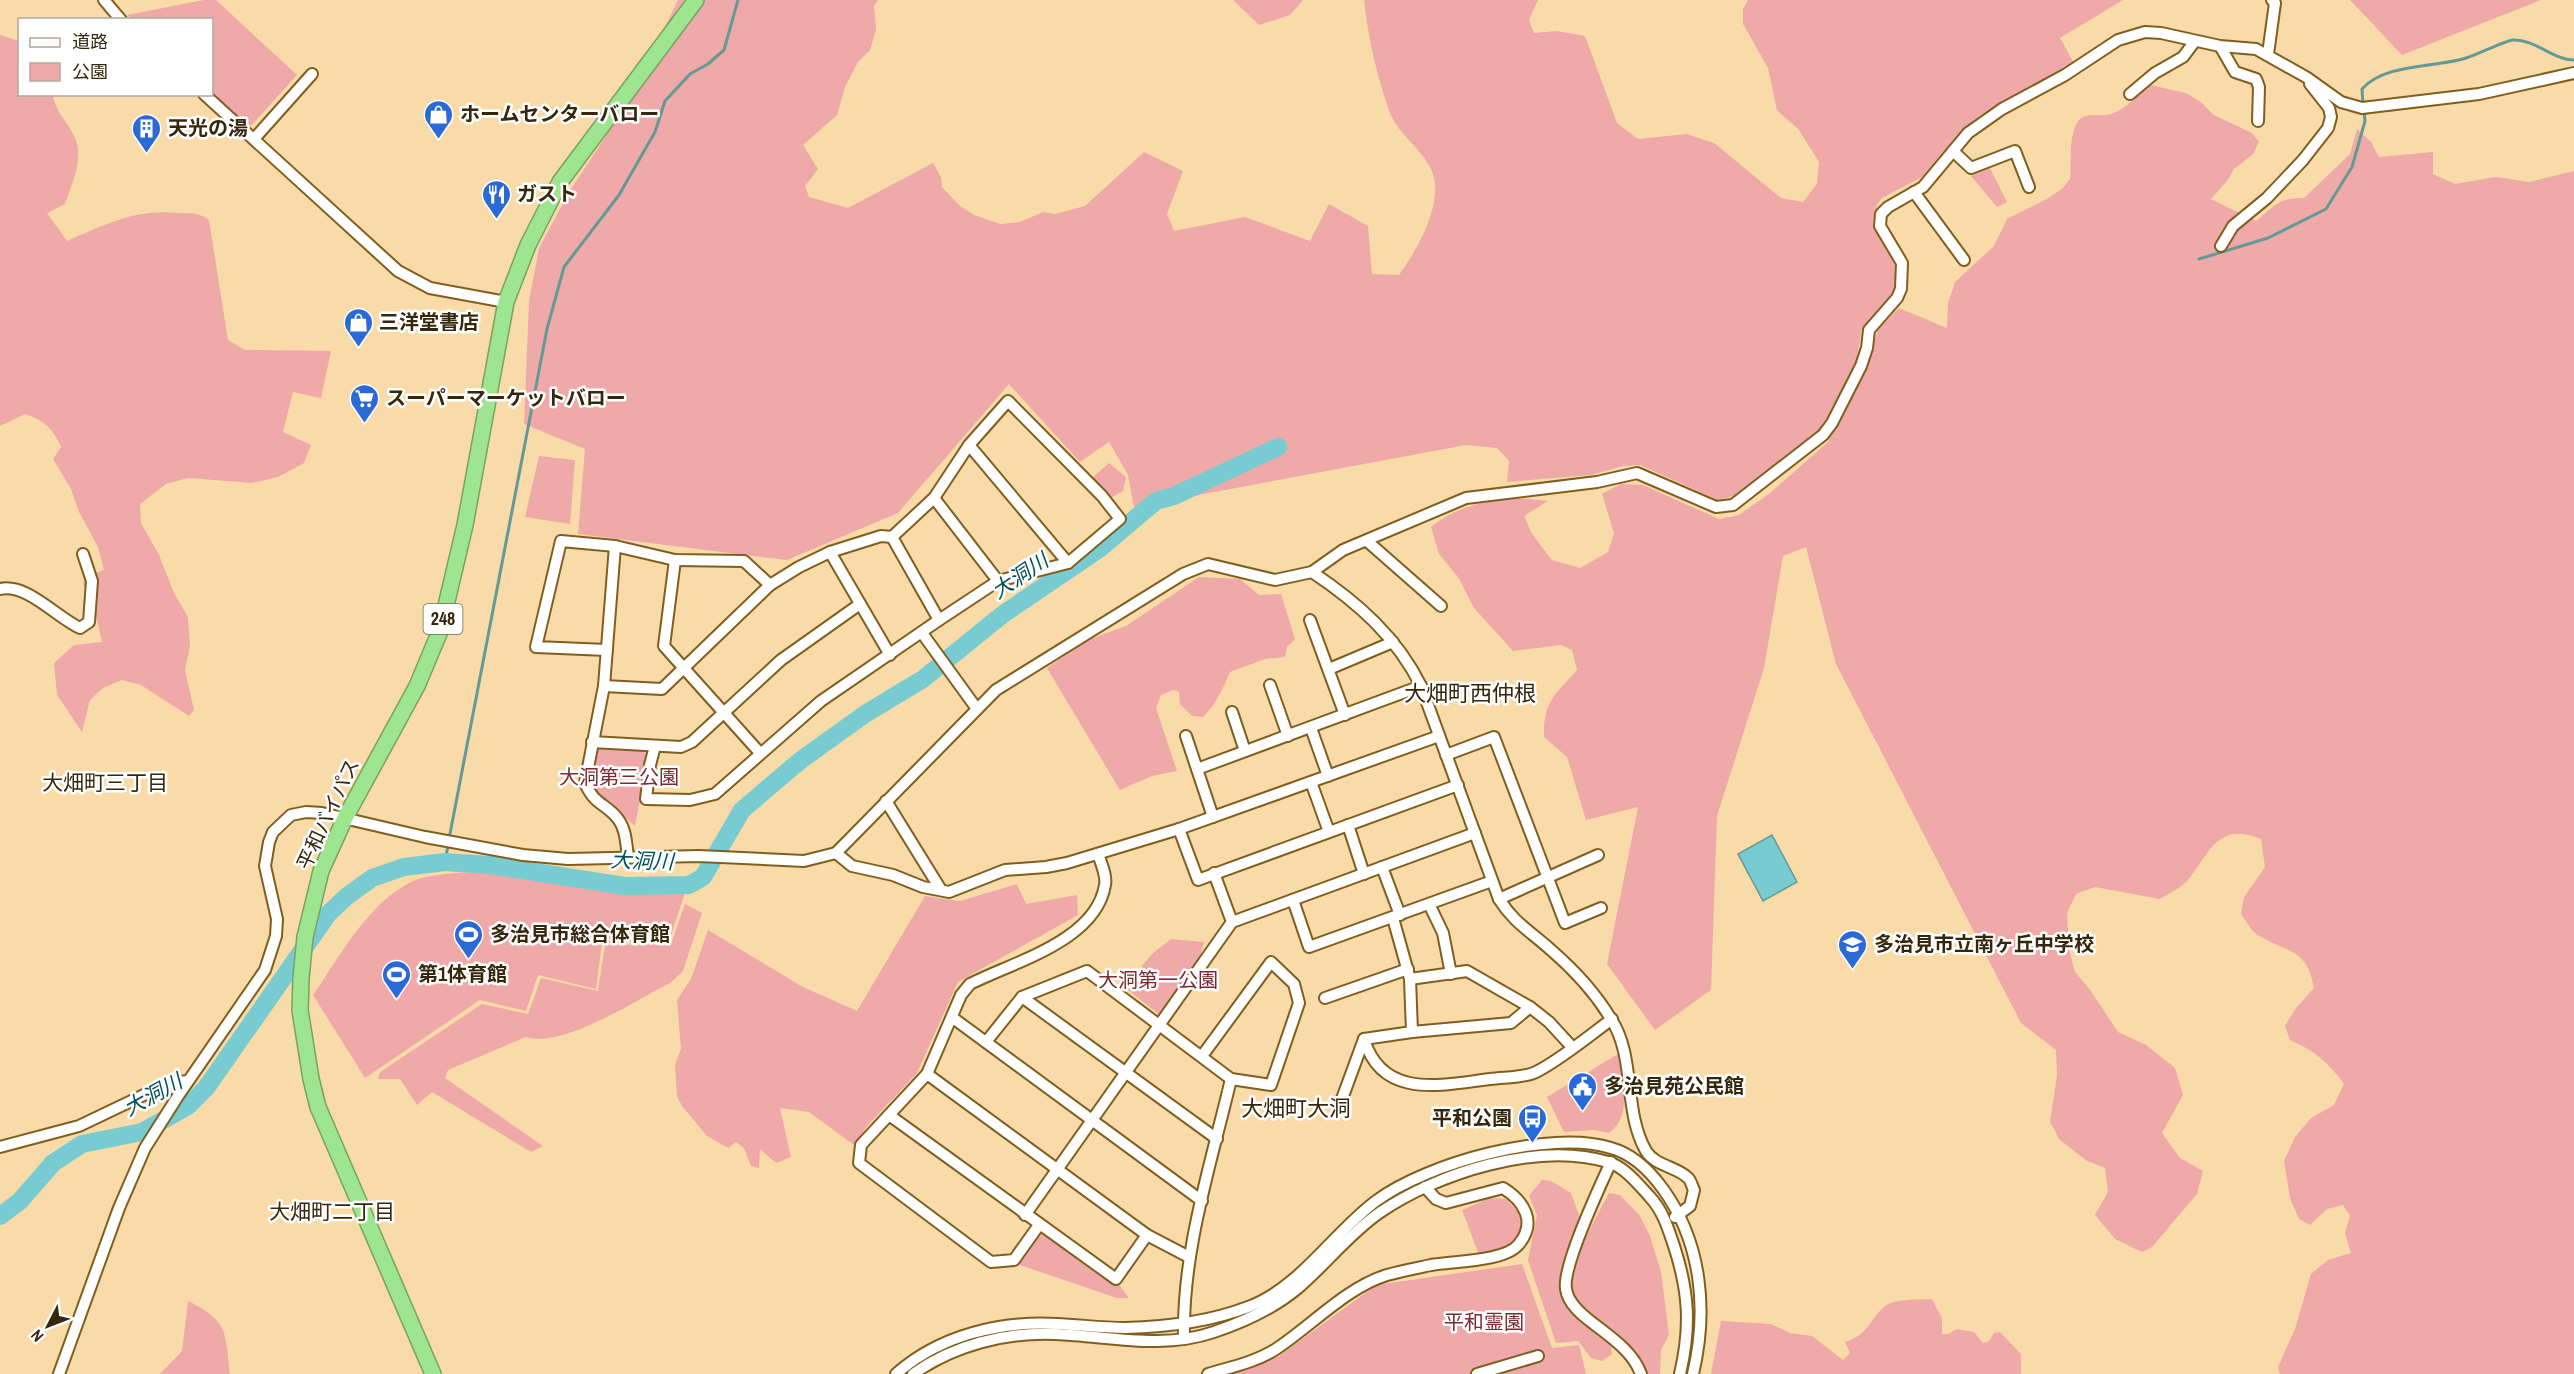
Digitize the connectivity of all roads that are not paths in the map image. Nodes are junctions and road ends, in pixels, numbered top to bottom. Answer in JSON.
{"nodes":[{"id":1,"x":696,"y":0,"type":"edge"},
{"id":2,"x":2272,"y":0,"type":"edge"},
{"id":3,"x":106,"y":3,"type":"edge"},
{"id":4,"x":119,"y":18,"type":"edge"},
{"id":5,"x":2195,"y":41,"type":"junction"},
{"id":6,"x":2220,"y":46,"type":"junction"},
{"id":7,"x":2268,"y":54,"type":"junction"},
{"id":8,"x":2574,"y":73,"type":"edge"},
{"id":9,"x":312,"y":75,"type":"dead end"},
{"id":10,"x":2306,"y":77,"type":"junction"},
{"id":11,"x":2130,"y":94,"type":"dead end"},
{"id":12,"x":206,"y":96,"type":"edge"},
{"id":13,"x":2258,"y":121,"type":"dead end"},
{"id":14,"x":254,"y":139,"type":"junction"},
{"id":15,"x":1953,"y":152,"type":"junction"},
{"id":16,"x":2029,"y":187,"type":"dead end"},
{"id":17,"x":1914,"y":192,"type":"junction"},
{"id":18,"x":2221,"y":246,"type":"dead end"},
{"id":19,"x":1964,"y":260,"type":"dead end"},
{"id":20,"x":506,"y":302,"type":"junction"},
{"id":21,"x":969,"y":445,"type":"junction"},
{"id":22,"x":934,"y":498,"type":"junction"},
{"id":23,"x":892,"y":537,"type":"junction"},
{"id":24,"x":1367,"y":541,"type":"junction"},
{"id":25,"x":615,"y":546,"type":"junction"},
{"id":26,"x":830,"y":552,"type":"junction"},
{"id":27,"x":83,"y":554,"type":"dead end"},
{"id":28,"x":675,"y":560,"type":"junction"},
{"id":29,"x":1068,"y":563,"type":"junction"},
{"id":30,"x":1312,"y":572,"type":"junction"},
{"id":31,"x":998,"y":581,"type":"junction"},
{"id":32,"x":770,"y":585,"type":"junction"},
{"id":33,"x":0,"y":589,"type":"edge"},
{"id":34,"x":860,"y":604,"type":"junction"},
{"id":35,"x":1441,"y":606,"type":"dead end"},
{"id":36,"x":939,"y":620,"type":"junction"},
{"id":37,"x":1310,"y":620,"type":"dead end"},
{"id":38,"x":922,"y":633,"type":"junction"},
{"id":39,"x":1393,"y":642,"type":"junction"},
{"id":40,"x":607,"y":650,"type":"junction"},
{"id":41,"x":890,"y":655,"type":"junction"},
{"id":42,"x":683,"y":669,"type":"junction"},
{"id":43,"x":1329,"y":669,"type":"junction"},
{"id":44,"x":1270,"y":685,"type":"dead end"},
{"id":45,"x":604,"y":686,"type":"junction"},
{"id":46,"x":1421,"y":686,"type":"junction"},
{"id":47,"x":977,"y":709,"type":"junction"},
{"id":48,"x":723,"y":712,"type":"junction"},
{"id":49,"x":1232,"y":712,"type":"dead end"},
{"id":50,"x":1345,"y":715,"type":"junction"},
{"id":51,"x":1311,"y":728,"type":"junction"},
{"id":52,"x":1186,"y":736,"type":"dead end"},
{"id":53,"x":1288,"y":736,"type":"junction"},
{"id":54,"x":1438,"y":736,"type":"junction"},
{"id":55,"x":592,"y":742,"type":"junction"},
{"id":56,"x":655,"y":746,"type":"junction"},
{"id":57,"x":1245,"y":751,"type":"junction"},
{"id":58,"x":760,"y":753,"type":"junction"},
{"id":59,"x":1446,"y":755,"type":"junction"},
{"id":60,"x":1197,"y":769,"type":"junction"},
{"id":61,"x":1328,"y":776,"type":"junction"},
{"id":62,"x":1311,"y":782,"type":"junction"},
{"id":63,"x":1458,"y":785,"type":"junction"},
{"id":64,"x":886,"y":801,"type":"junction"},
{"id":65,"x":1213,"y":817,"type":"junction"},
{"id":66,"x":345,"y":818,"type":"junction"},
{"id":67,"x":1348,"y":825,"type":"junction"},
{"id":68,"x":1179,"y":829,"type":"junction"},
{"id":69,"x":1329,"y":832,"type":"junction"},
{"id":70,"x":1475,"y":833,"type":"junction"},
{"id":71,"x":836,"y":853,"type":"junction"},
{"id":72,"x":1098,"y":854,"type":"junction"},
{"id":73,"x":1598,"y":855,"type":"dead end"},
{"id":74,"x":628,"y":856,"type":"junction"},
{"id":75,"x":1382,"y":867,"type":"junction"},
{"id":76,"x":1214,"y":873,"type":"junction"},
{"id":77,"x":1364,"y":874,"type":"junction"},
{"id":78,"x":1548,"y":878,"type":"junction"},
{"id":79,"x":1492,"y":880,"type":"junction"},
{"id":80,"x":941,"y":890,"type":"junction"},
{"id":81,"x":1499,"y":899,"type":"junction"},
{"id":82,"x":1293,"y":900,"type":"junction"},
{"id":83,"x":1429,"y":904,"type":"junction"},
{"id":84,"x":1601,"y":908,"type":"dead end"},
{"id":85,"x":1397,"y":917,"type":"junction"},
{"id":86,"x":1232,"y":922,"type":"junction"},
{"id":87,"x":1409,"y":974,"type":"junction"},
{"id":88,"x":1451,"y":974,"type":"junction"},
{"id":89,"x":1022,"y":997,"type":"junction"},
{"id":90,"x":1325,"y":998,"type":"dead end"},
{"id":91,"x":1530,"y":1007,"type":"junction"},
{"id":92,"x":953,"y":1018,"type":"junction"},
{"id":93,"x":1612,"y":1019,"type":"junction"},
{"id":94,"x":1161,"y":1025,"type":"junction"},
{"id":95,"x":1412,"y":1032,"type":"junction"},
{"id":96,"x":1364,"y":1039,"type":"junction"},
{"id":97,"x":986,"y":1042,"type":"junction"},
{"id":98,"x":1572,"y":1047,"type":"junction"},
{"id":99,"x":1202,"y":1056,"type":"junction"},
{"id":100,"x":1127,"y":1072,"type":"junction"},
{"id":101,"x":927,"y":1074,"type":"junction"},
{"id":102,"x":1231,"y":1079,"type":"junction"},
{"id":103,"x":188,"y":1081,"type":"junction"},
{"id":104,"x":1339,"y":1107,"type":"dead end"},
{"id":105,"x":889,"y":1114,"type":"junction"},
{"id":106,"x":1092,"y":1120,"type":"junction"},
{"id":107,"x":1217,"y":1139,"type":"junction"},
{"id":108,"x":0,"y":1147,"type":"edge"},
{"id":109,"x":1611,"y":1162,"type":"junction"},
{"id":110,"x":1056,"y":1170,"type":"junction"},
{"id":111,"x":1425,"y":1187,"type":"junction"},
{"id":112,"x":1202,"y":1201,"type":"junction"},
{"id":113,"x":1679,"y":1214,"type":"junction"},
{"id":114,"x":1025,"y":1215,"type":"junction"},
{"id":115,"x":1667,"y":1224,"type":"junction"},
{"id":116,"x":1039,"y":1225,"type":"junction"},
{"id":117,"x":1147,"y":1236,"type":"junction"},
{"id":118,"x":1189,"y":1257,"type":"junction"},
{"id":119,"x":1184,"y":1324,"type":"junction"},
{"id":120,"x":1184,"y":1340,"type":"junction"},
{"id":121,"x":1538,"y":1356,"type":"dead end"},
{"id":122,"x":59,"y":1374,"type":"edge"},
{"id":123,"x":433,"y":1374,"type":"edge"},
{"id":124,"x":896,"y":1374,"type":"edge"},
{"id":125,"x":913,"y":1374,"type":"edge"},
{"id":126,"x":1208,"y":1374,"type":"edge"},
{"id":127,"x":1477,"y":1374,"type":"edge"},
{"id":128,"x":1641,"y":1374,"type":"edge"},
{"id":129,"x":1680,"y":1374,"type":"edge"},
{"id":130,"x":1693,"y":1374,"type":"edge"}],
"edges":[{"from":1,"to":20,"type":"highway","number":"248"},
{"from":2,"to":7,"type":"street"},
{"from":3,"to":4,"type":"street"},
{"from":5,"to":6,"type":"street"},
{"from":5,"to":11,"type":"street"},
{"from":5,"to":15,"type":"street"},
{"from":6,"to":7,"type":"street"},
{"from":6,"to":13,"type":"street"},
{"from":7,"to":10,"type":"street"},
{"from":8,"to":10,"type":"street"},
{"from":9,"to":14,"type":"street"},
{"from":10,"to":18,"type":"street"},
{"from":12,"to":14,"type":"street"},
{"from":14,"to":20,"type":"street"},
{"from":15,"to":16,"type":"street"},
{"from":15,"to":17,"type":"street"},
{"from":17,"to":19,"type":"street"},
{"from":17,"to":24,"type":"street"},
{"from":20,"to":66,"type":"highway","name":"平和バイパス","number":"248"},
{"from":21,"to":22,"type":"street"},
{"from":21,"to":29,"type":"street"},
{"from":21,"to":29,"type":"street"},
{"from":22,"to":23,"type":"street"},
{"from":22,"to":31,"type":"street"},
{"from":23,"to":26,"type":"street"},
{"from":23,"to":36,"type":"street"},
{"from":24,"to":30,"type":"street"},
{"from":24,"to":35,"type":"street"},
{"from":25,"to":28,"type":"street"},
{"from":25,"to":40,"type":"street"},
{"from":25,"to":40,"type":"street"},
{"from":26,"to":32,"type":"street"},
{"from":26,"to":34,"type":"street"},
{"from":27,"to":33,"type":"street"},
{"from":28,"to":32,"type":"street"},
{"from":28,"to":42,"type":"street"},
{"from":29,"to":31,"type":"street"},
{"from":30,"to":39,"type":"street"},
{"from":30,"to":47,"type":"street"},
{"from":31,"to":36,"type":"street"},
{"from":32,"to":42,"type":"street"},
{"from":34,"to":41,"type":"street"},
{"from":34,"to":48,"type":"street"},
{"from":36,"to":38,"type":"street"},
{"from":37,"to":43,"type":"street"},
{"from":38,"to":41,"type":"street"},
{"from":38,"to":47,"type":"street"},
{"from":39,"to":43,"type":"street"},
{"from":39,"to":46,"type":"street"},
{"from":40,"to":45,"type":"street"},
{"from":41,"to":58,"type":"street"},
{"from":42,"to":45,"type":"street"},
{"from":42,"to":48,"type":"street"},
{"from":43,"to":50,"type":"street"},
{"from":44,"to":53,"type":"street"},
{"from":45,"to":55,"type":"street"},
{"from":46,"to":50,"type":"street"},
{"from":46,"to":54,"type":"street"},
{"from":47,"to":64,"type":"street"},
{"from":48,"to":56,"type":"street"},
{"from":48,"to":58,"type":"street"},
{"from":49,"to":57,"type":"street"},
{"from":50,"to":51,"type":"street"},
{"from":51,"to":53,"type":"street"},
{"from":51,"to":61,"type":"street"},
{"from":52,"to":60,"type":"street"},
{"from":53,"to":57,"type":"street"},
{"from":54,"to":59,"type":"street"},
{"from":54,"to":61,"type":"street"},
{"from":55,"to":56,"type":"street"},
{"from":55,"to":74,"type":"street"},
{"from":56,"to":58,"type":"street"},
{"from":57,"to":60,"type":"street"},
{"from":59,"to":63,"type":"street"},
{"from":59,"to":78,"type":"street"},
{"from":60,"to":65,"type":"street"},
{"from":61,"to":62,"type":"street"},
{"from":62,"to":65,"type":"street"},
{"from":62,"to":69,"type":"street"},
{"from":63,"to":67,"type":"street"},
{"from":63,"to":70,"type":"street"},
{"from":64,"to":71,"type":"street"},
{"from":64,"to":80,"type":"street"},
{"from":65,"to":68,"type":"street"},
{"from":66,"to":74,"type":"street"},
{"from":66,"to":103,"type":"street"},
{"from":66,"to":123,"type":"highway","name":"平和バイパス","number":"248"},
{"from":67,"to":69,"type":"street"},
{"from":67,"to":77,"type":"street"},
{"from":68,"to":72,"type":"street"},
{"from":68,"to":76,"type":"street"},
{"from":69,"to":76,"type":"street"},
{"from":70,"to":75,"type":"street"},
{"from":70,"to":79,"type":"street"},
{"from":71,"to":74,"type":"street"},
{"from":71,"to":80,"type":"street"},
{"from":72,"to":80,"type":"street"},
{"from":72,"to":92,"type":"street"},
{"from":73,"to":78,"type":"street"},
{"from":75,"to":77,"type":"street"},
{"from":75,"to":85,"type":"street"},
{"from":76,"to":86,"type":"street"},
{"from":77,"to":82,"type":"street"},
{"from":78,"to":81,"type":"street"},
{"from":78,"to":84,"type":"street"},
{"from":79,"to":81,"type":"street"},
{"from":79,"to":83,"type":"street"},
{"from":81,"to":93,"type":"street"},
{"from":82,"to":85,"type":"street"},
{"from":82,"to":86,"type":"street"},
{"from":83,"to":85,"type":"street"},
{"from":83,"to":88,"type":"street"},
{"from":85,"to":87,"type":"street"},
{"from":86,"to":94,"type":"street"},
{"from":87,"to":88,"type":"street"},
{"from":87,"to":90,"type":"street"},
{"from":87,"to":95,"type":"street"},
{"from":88,"to":91,"type":"street"},
{"from":89,"to":94,"type":"street"},
{"from":89,"to":97,"type":"street"},
{"from":89,"to":100,"type":"street"},
{"from":91,"to":95,"type":"street"},
{"from":91,"to":98,"type":"street"},
{"from":92,"to":97,"type":"street"},
{"from":92,"to":101,"type":"street"},
{"from":93,"to":98,"type":"street"},
{"from":93,"to":113,"type":"street"},
{"from":94,"to":99,"type":"street"},
{"from":94,"to":100,"type":"street"},
{"from":95,"to":96,"type":"street"},
{"from":96,"to":98,"type":"street"},
{"from":96,"to":104,"type":"street"},
{"from":97,"to":106,"type":"street"},
{"from":99,"to":102,"type":"street"},
{"from":99,"to":102,"type":"street"},
{"from":100,"to":106,"type":"street"},
{"from":100,"to":107,"type":"street"},
{"from":101,"to":105,"type":"street"},
{"from":101,"to":110,"type":"street"},
{"from":102,"to":107,"type":"street"},
{"from":103,"to":108,"type":"street"},
{"from":103,"to":122,"type":"street"},
{"from":105,"to":114,"type":"street"},
{"from":105,"to":116,"type":"street"},
{"from":106,"to":110,"type":"street"},
{"from":106,"to":112,"type":"street"},
{"from":107,"to":112,"type":"street"},
{"from":109,"to":111,"type":"street"},
{"from":109,"to":115,"type":"street"},
{"from":109,"to":128,"type":"street"},
{"from":110,"to":114,"type":"street"},
{"from":110,"to":117,"type":"street"},
{"from":111,"to":120,"type":"street"},
{"from":111,"to":126,"type":"street"},
{"from":112,"to":118,"type":"street"},
{"from":113,"to":115,"type":"street"},
{"from":113,"to":119,"type":"street"},
{"from":113,"to":130,"type":"street"},
{"from":114,"to":116,"type":"street"},
{"from":115,"to":129,"type":"street"},
{"from":116,"to":117,"type":"street"},
{"from":117,"to":118,"type":"street"},
{"from":118,"to":119,"type":"street"},
{"from":119,"to":120,"type":"street"},
{"from":119,"to":124,"type":"street"},
{"from":120,"to":125,"type":"street"},
{"from":121,"to":127,"type":"street"}]}
